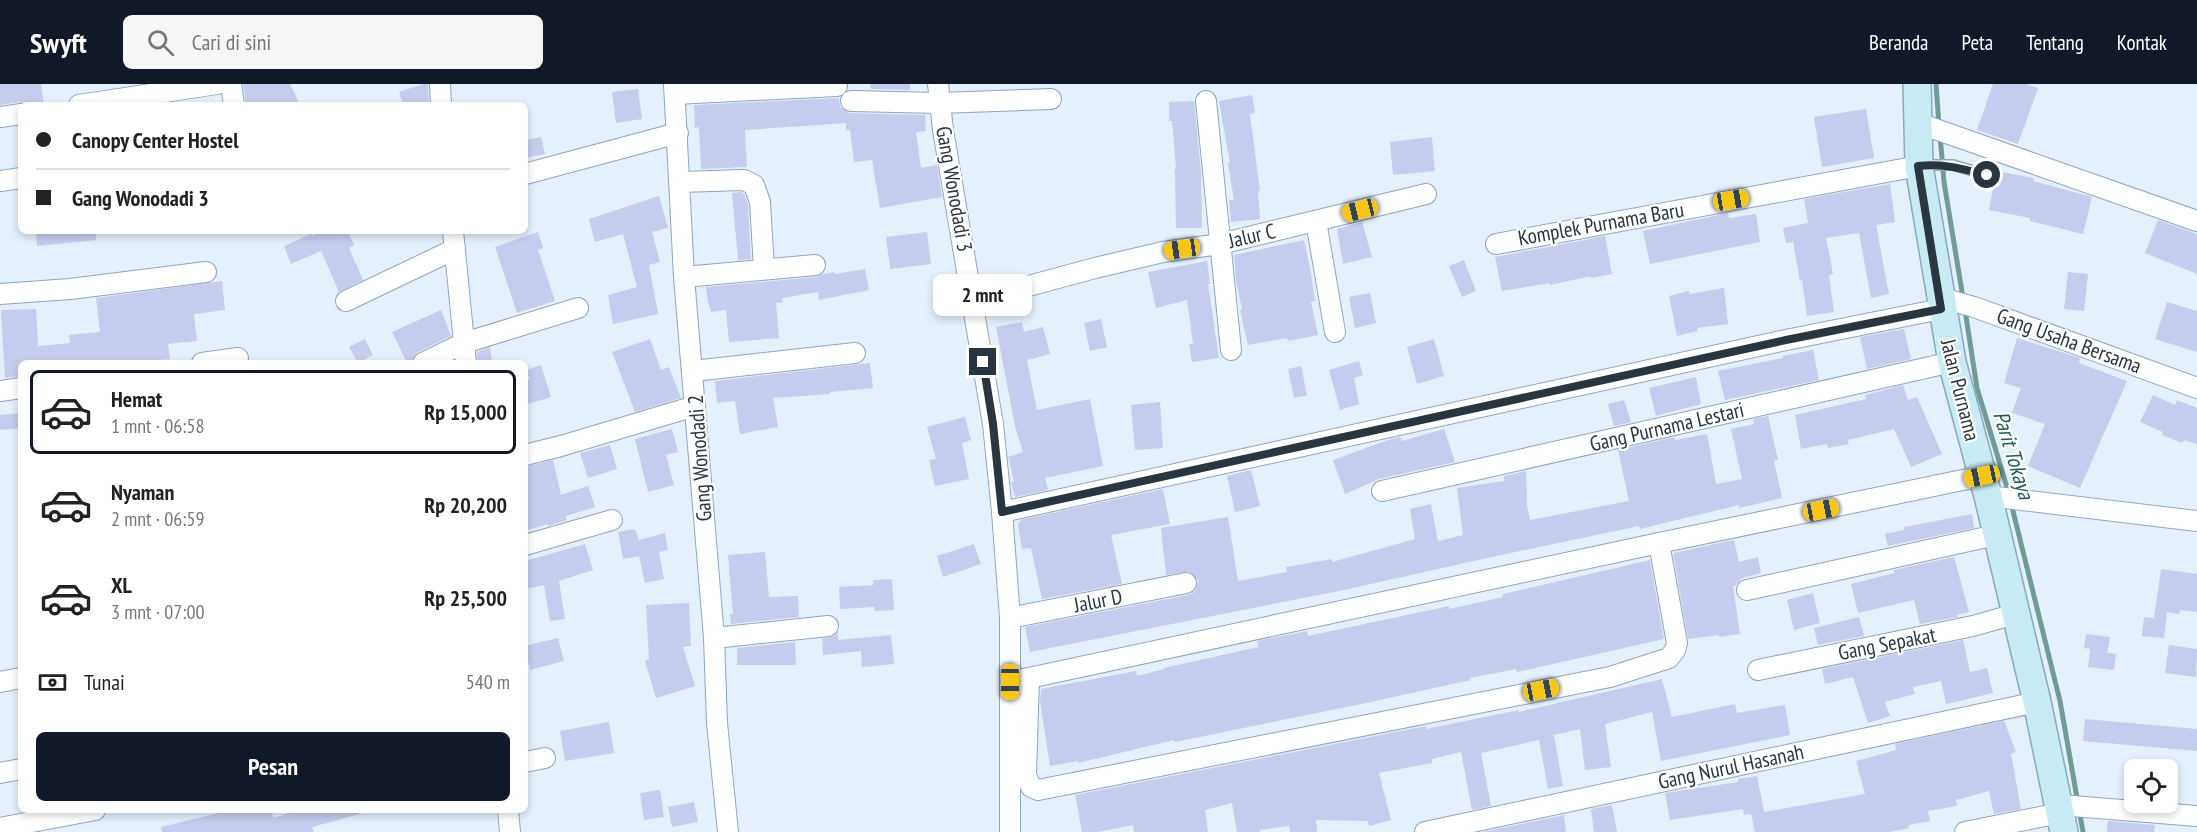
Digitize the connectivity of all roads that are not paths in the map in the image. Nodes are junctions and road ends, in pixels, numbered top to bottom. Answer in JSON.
{"nodes":[{"id":1,"x":217,"y":84,"type":"edge"},
{"id":2,"x":231,"y":84,"type":"edge"},
{"id":3,"x":440,"y":84,"type":"edge"},
{"id":4,"x":1917,"y":84,"type":"edge"},
{"id":5,"x":837,"y":86,"type":"dead end"},
{"id":6,"x":674,"y":89,"type":"edge"},
{"id":7,"x":939,"y":94,"type":"edge"},
{"id":8,"x":1051,"y":99,"type":"dead end"},
{"id":9,"x":1206,"y":100,"type":"dead end"},
{"id":10,"x":850,"y":101,"type":"dead end"},
{"id":11,"x":99,"y":102,"type":"edge"},
{"id":12,"x":234,"y":102,"type":"edge"},
{"id":13,"x":441,"y":102,"type":"edge"},
{"id":14,"x":18,"y":114,"type":"edge"},
{"id":15,"x":0,"y":117,"type":"edge"},
{"id":16,"x":1922,"y":124,"type":"junction"},
{"id":17,"x":678,"y":133,"type":"junction"},
{"id":18,"x":1926,"y":165,"type":"junction"},
{"id":19,"x":528,"y":173,"type":"edge"},
{"id":20,"x":1987,"y":175,"type":"dead end"},
{"id":21,"x":18,"y":179,"type":"edge"},
{"id":22,"x":0,"y":182,"type":"edge"},
{"id":23,"x":680,"y":182,"type":"junction"},
{"id":24,"x":1426,"y":194,"type":"dead end"},
{"id":25,"x":1316,"y":221,"type":"junction"},
{"id":26,"x":2197,"y":221,"type":"edge"},
{"id":27,"x":454,"y":240,"type":"edge"},
{"id":28,"x":1220,"y":244,"type":"junction"},
{"id":29,"x":1496,"y":244,"type":"dead end"},
{"id":30,"x":815,"y":265,"type":"dead end"},
{"id":31,"x":764,"y":269,"type":"junction"},
{"id":32,"x":206,"y":272,"type":"dead end"},
{"id":33,"x":684,"y":277,"type":"junction"},
{"id":34,"x":0,"y":294,"type":"edge"},
{"id":35,"x":346,"y":301,"type":"dead end"},
{"id":36,"x":973,"y":301,"type":"junction"},
{"id":37,"x":1945,"y":303,"type":"junction"},
{"id":38,"x":578,"y":308,"type":"dead end"},
{"id":39,"x":1335,"y":332,"type":"dead end"},
{"id":40,"x":464,"y":343,"type":"junction"},
{"id":41,"x":1231,"y":350,"type":"dead end"},
{"id":42,"x":855,"y":353,"type":"dead end"},
{"id":43,"x":238,"y":357,"type":"dead end"},
{"id":44,"x":220,"y":360,"type":"edge"},
{"id":45,"x":429,"y":360,"type":"edge"},
{"id":46,"x":466,"y":360,"type":"edge"},
{"id":47,"x":1952,"y":362,"type":"junction"},
{"id":48,"x":693,"y":370,"type":"junction"},
{"id":49,"x":18,"y":388,"type":"edge"},
{"id":50,"x":2197,"y":388,"type":"edge"},
{"id":51,"x":0,"y":391,"type":"edge"},
{"id":52,"x":695,"y":406,"type":"junction"},
{"id":53,"x":528,"y":454,"type":"edge"},
{"id":54,"x":1990,"y":490,"type":"junction"},
{"id":55,"x":1382,"y":491,"type":"dead end"},
{"id":56,"x":1002,"y":512,"type":"junction"},
{"id":57,"x":612,"y":520,"type":"dead end"},
{"id":58,"x":2197,"y":521,"type":"edge"},
{"id":59,"x":1996,"y":535,"type":"junction"},
{"id":60,"x":1659,"y":543,"type":"junction"},
{"id":61,"x":528,"y":544,"type":"edge"},
{"id":62,"x":1185,"y":584,"type":"dead end"},
{"id":63,"x":1747,"y":590,"type":"dead end"},
{"id":64,"x":2015,"y":614,"type":"junction"},
{"id":65,"x":1010,"y":618,"type":"junction"},
{"id":66,"x":828,"y":626,"type":"dead end"},
{"id":67,"x":714,"y":638,"type":"junction"},
{"id":68,"x":1758,"y":669,"type":"dead end"},
{"id":69,"x":18,"y":679,"type":"edge"},
{"id":70,"x":1019,"y":680,"type":"junction"},
{"id":71,"x":0,"y":682,"type":"edge"},
{"id":72,"x":2037,"y":702,"type":"junction"},
{"id":73,"x":545,"y":758,"type":"dead end"},
{"id":74,"x":528,"y":761,"type":"edge"},
{"id":75,"x":18,"y":770,"type":"edge"},
{"id":76,"x":0,"y":773,"type":"edge"},
{"id":77,"x":81,"y":813,"type":"edge"},
{"id":78,"x":508,"y":813,"type":"edge"},
{"id":79,"x":2068,"y":813,"type":"edge"},
{"id":80,"x":2197,"y":816,"type":"edge"},
{"id":81,"x":0,"y":830,"type":"edge"},
{"id":82,"x":510,"y":832,"type":"edge"},
{"id":83,"x":728,"y":832,"type":"edge"},
{"id":84,"x":1010,"y":832,"type":"edge"},
{"id":85,"x":1425,"y":832,"type":"edge"},
{"id":86,"x":1965,"y":832,"type":"edge"}],
"edges":[{"from":1,"to":11,"type":"street"},
{"from":2,"to":12,"type":"street"},
{"from":3,"to":13,"type":"street"},
{"from":4,"to":16,"type":"street","name":"Jalan Purnama"},
{"from":5,"to":6,"type":"street"},
{"from":6,"to":17,"type":"street","name":"Gang Wonodadi 2"},
{"from":7,"to":8,"type":"street"},
{"from":7,"to":10,"type":"street"},
{"from":7,"to":36,"type":"street","name":"Gang Wonodadi 3"},
{"from":9,"to":28,"type":"street"},
{"from":14,"to":15,"type":"street"},
{"from":16,"to":18,"type":"street","name":"Jalan Purnama"},
{"from":16,"to":26,"type":"street"},
{"from":17,"to":19,"type":"street"},
{"from":17,"to":23,"type":"street","name":"Gang Wonodadi 2"},
{"from":18,"to":20,"type":"lane"},
{"from":18,"to":29,"type":"street","name":"Komplek Purnama Baru"},
{"from":18,"to":37,"type":"street","name":"Jalan Purnama"},
{"from":21,"to":22,"type":"street"},
{"from":23,"to":31,"type":"street"},
{"from":23,"to":33,"type":"street","name":"Gang Wonodadi 2"},
{"from":24,"to":25,"type":"street","name":"Jalur C"},
{"from":25,"to":28,"type":"street","name":"Jalur C"},
{"from":25,"to":39,"type":"street"},
{"from":27,"to":35,"type":"street"},
{"from":27,"to":40,"type":"street"},
{"from":28,"to":36,"type":"street","name":"Jalur C"},
{"from":28,"to":41,"type":"street"},
{"from":30,"to":31,"type":"street"},
{"from":31,"to":33,"type":"street"},
{"from":32,"to":34,"type":"street"},
{"from":33,"to":48,"type":"street","name":"Gang Wonodadi 2"},
{"from":36,"to":56,"type":"street","name":"Gang Wonodadi 3"},
{"from":37,"to":47,"type":"street","name":"Jalan Purnama"},
{"from":37,"to":50,"type":"street","name":"Gang Usaha Bersama"},
{"from":37,"to":56,"type":"street"},
{"from":38,"to":40,"type":"street"},
{"from":40,"to":45,"type":"street"},
{"from":40,"to":46,"type":"street"},
{"from":42,"to":48,"type":"street"},
{"from":43,"to":44,"type":"street"},
{"from":47,"to":54,"type":"street","name":"Jalan Purnama"},
{"from":47,"to":55,"type":"street","name":"Gang Purnama Lestari"},
{"from":48,"to":52,"type":"street","name":"Gang Wonodadi 2"},
{"from":49,"to":51,"type":"street"},
{"from":52,"to":53,"type":"street"},
{"from":52,"to":67,"type":"street","name":"Gang Wonodadi 2"},
{"from":54,"to":58,"type":"street"},
{"from":54,"to":59,"type":"street","name":"Jalan Purnama"},
{"from":54,"to":60,"type":"street"},
{"from":56,"to":65,"type":"street","name":"Gang Wonodadi 3"},
{"from":57,"to":61,"type":"street"},
{"from":59,"to":63,"type":"street"},
{"from":59,"to":64,"type":"street","name":"Jalan Purnama"},
{"from":60,"to":70,"type":"street"},
{"from":60,"to":70,"type":"street"},
{"from":62,"to":65,"type":"street","name":"Jalur D"},
{"from":64,"to":68,"type":"street","name":"Gang Sepakat"},
{"from":64,"to":72,"type":"street","name":"Jalan Purnama"},
{"from":65,"to":70,"type":"street","name":"Gang Wonodadi 3"},
{"from":66,"to":67,"type":"street"},
{"from":67,"to":83,"type":"street","name":"Gang Wonodadi 2"},
{"from":69,"to":71,"type":"street"},
{"from":70,"to":84,"type":"street","name":"Gang Wonodadi 3"},
{"from":72,"to":79,"type":"street","name":"Jalan Purnama"},
{"from":72,"to":85,"type":"street","name":"Gang Nurul Hasanah"},
{"from":73,"to":74,"type":"street"},
{"from":75,"to":76,"type":"street"},
{"from":77,"to":81,"type":"street"},
{"from":78,"to":82,"type":"street"},
{"from":79,"to":80,"type":"street"},
{"from":79,"to":86,"type":"street"}]}
